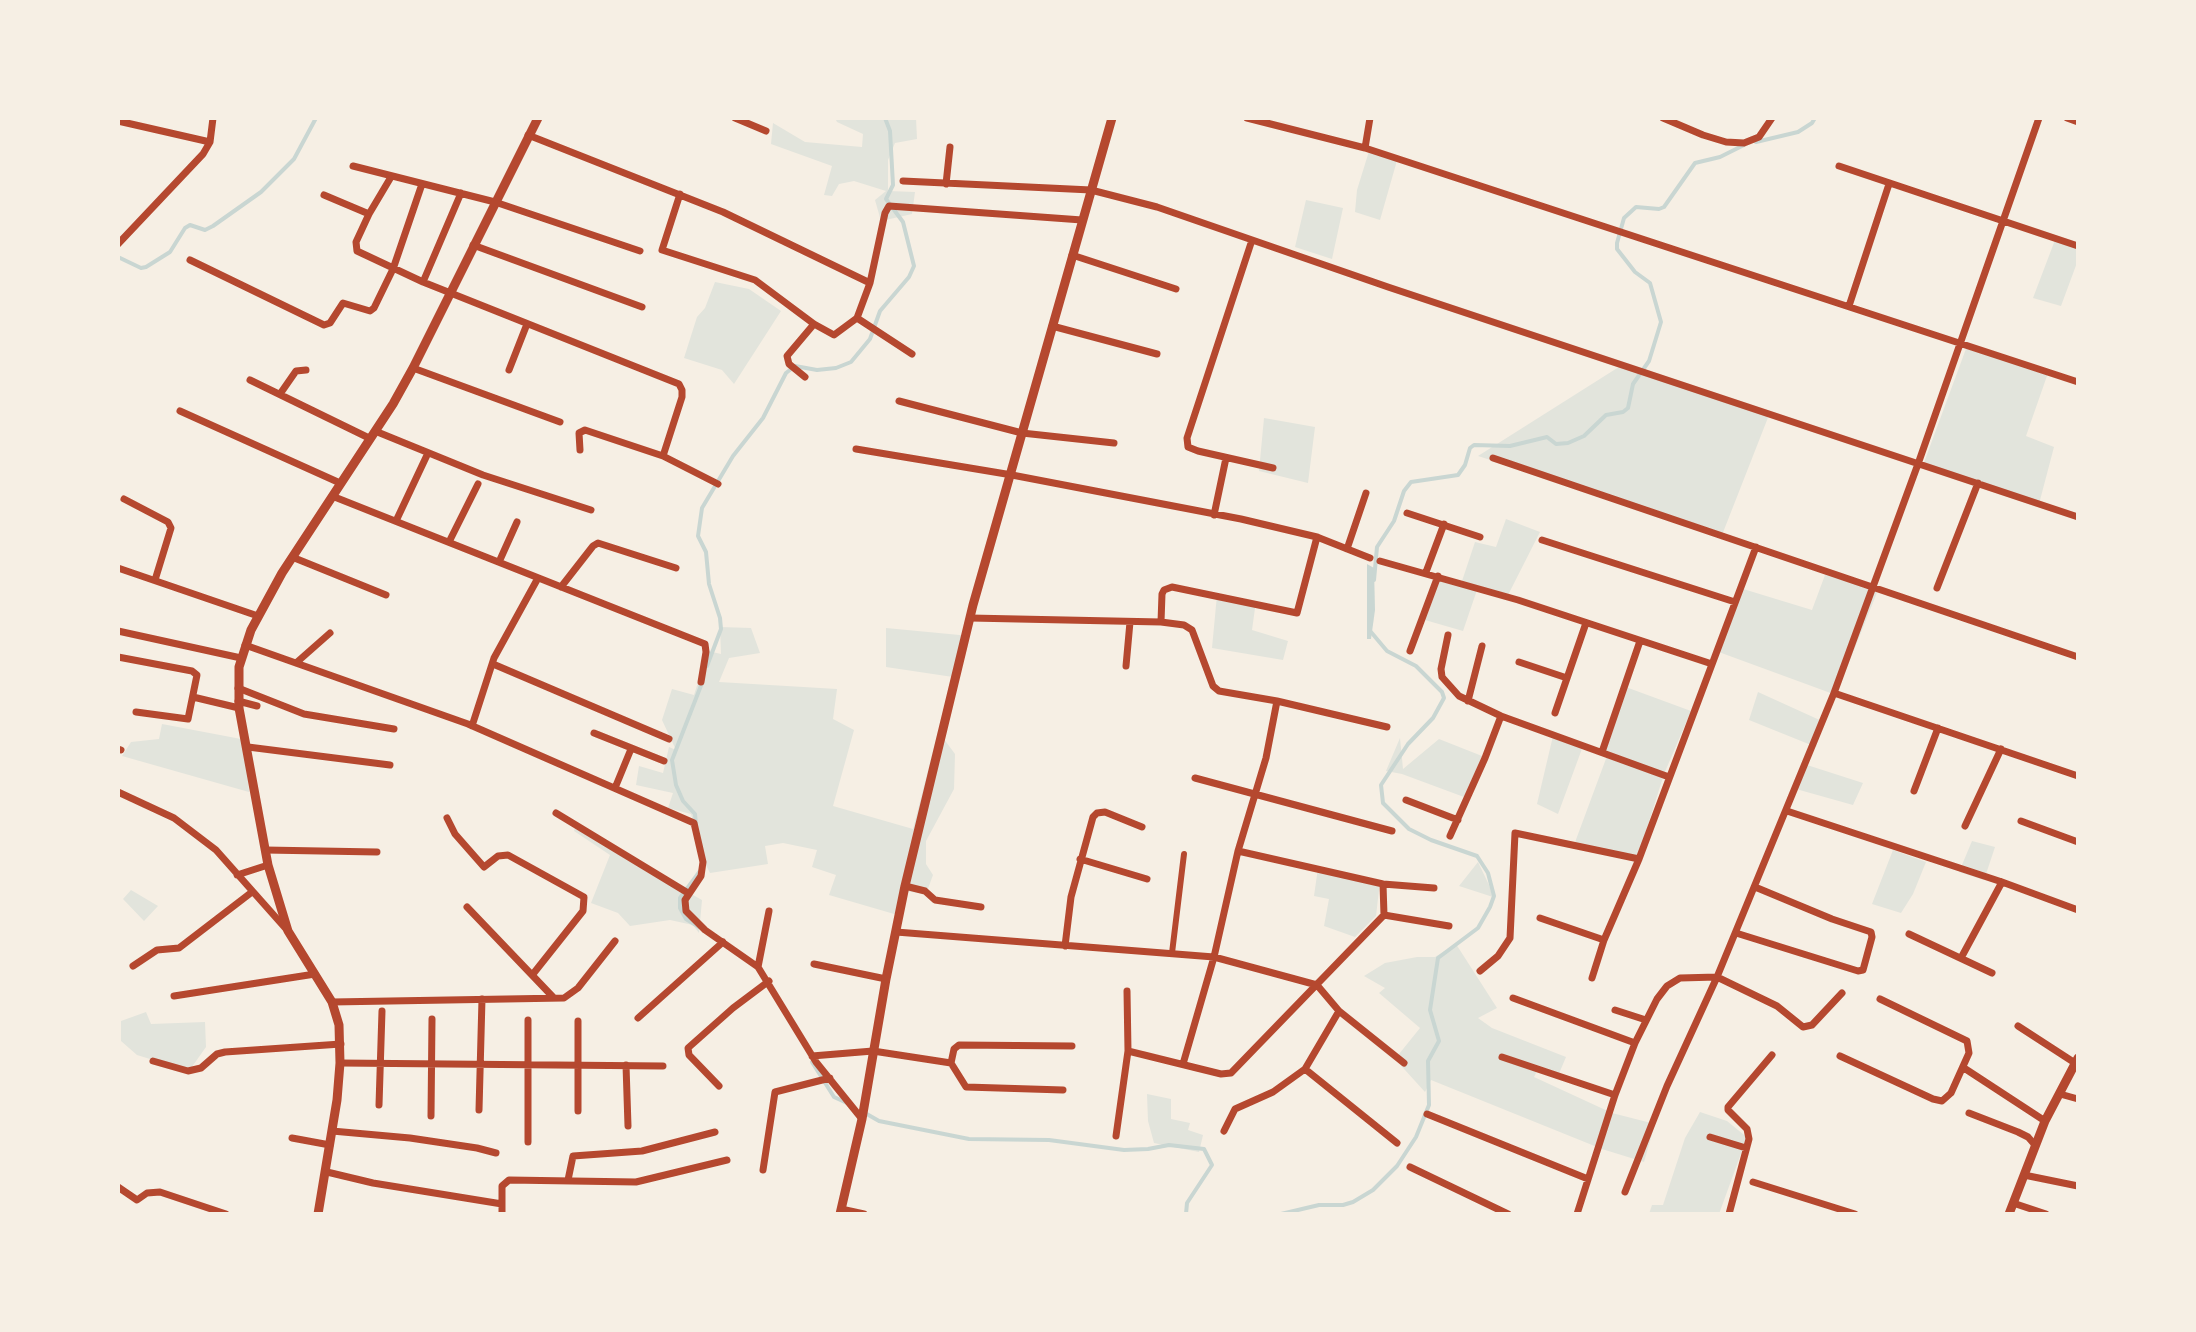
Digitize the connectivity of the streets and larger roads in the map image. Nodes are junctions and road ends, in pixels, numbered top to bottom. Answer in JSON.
{"nodes":[{"id":1,"x":213,"y":118,"type":"edge"},
{"id":2,"x":538,"y":118,"type":"edge"},
{"id":3,"x":735,"y":118,"type":"edge"},
{"id":4,"x":1112,"y":118,"type":"edge"},
{"id":5,"x":1247,"y":118,"type":"edge"},
{"id":6,"x":1370,"y":118,"type":"edge"},
{"id":7,"x":1663,"y":118,"type":"edge"},
{"id":8,"x":1772,"y":118,"type":"edge"},
{"id":9,"x":2039,"y":118,"type":"edge"},
{"id":10,"x":2067,"y":118,"type":"edge"},
{"id":11,"x":118,"y":121,"type":"edge"},
{"id":12,"x":2078,"y":122,"type":"edge"},
{"id":13,"x":766,"y":131,"type":"dead end"},
{"id":14,"x":528,"y":135,"type":"junction"},
{"id":15,"x":210,"y":142,"type":"junction"},
{"id":16,"x":950,"y":147,"type":"dead end"},
{"id":17,"x":1365,"y":148,"type":"junction"},
{"id":18,"x":353,"y":166,"type":"dead end"},
{"id":19,"x":1839,"y":166,"type":"dead end"},
{"id":20,"x":391,"y":177,"type":"junction"},
{"id":21,"x":903,"y":181,"type":"dead end"},
{"id":22,"x":422,"y":184,"type":"junction"},
{"id":23,"x":946,"y":184,"type":"junction"},
{"id":24,"x":1889,"y":184,"type":"junction"},
{"id":25,"x":1091,"y":190,"type":"junction"},
{"id":26,"x":461,"y":193,"type":"junction"},
{"id":27,"x":680,"y":194,"type":"junction"},
{"id":28,"x":324,"y":195,"type":"dead end"},
{"id":29,"x":495,"y":202,"type":"junction"},
{"id":30,"x":369,"y":214,"type":"junction"},
{"id":31,"x":1082,"y":220,"type":"junction"},
{"id":32,"x":2004,"y":221,"type":"junction"},
{"id":33,"x":1252,"y":240,"type":"junction"},
{"id":34,"x":118,"y":244,"type":"edge"},
{"id":35,"x":473,"y":245,"type":"junction"},
{"id":36,"x":2078,"y":246,"type":"edge"},
{"id":37,"x":640,"y":251,"type":"dead end"},
{"id":38,"x":1072,"y":255,"type":"junction"},
{"id":39,"x":190,"y":260,"type":"dead end"},
{"id":40,"x":393,"y":269,"type":"junction"},
{"id":41,"x":423,"y":282,"type":"junction"},
{"id":42,"x":870,"y":283,"type":"junction"},
{"id":43,"x":1176,"y":289,"type":"dead end"},
{"id":44,"x":449,"y":292,"type":"junction"},
{"id":45,"x":1849,"y":306,"type":"junction"},
{"id":46,"x":642,"y":307,"type":"dead end"},
{"id":47,"x":857,"y":318,"type":"junction"},
{"id":48,"x":527,"y":324,"type":"junction"},
{"id":49,"x":814,"y":324,"type":"junction"},
{"id":50,"x":1052,"y":326,"type":"junction"},
{"id":51,"x":1961,"y":344,"type":"junction"},
{"id":52,"x":912,"y":354,"type":"dead end"},
{"id":53,"x":1157,"y":354,"type":"dead end"},
{"id":54,"x":413,"y":368,"type":"junction"},
{"id":55,"x":306,"y":370,"type":"dead end"},
{"id":56,"x":509,"y":370,"type":"dead end"},
{"id":57,"x":805,"y":377,"type":"dead end"},
{"id":58,"x":250,"y":380,"type":"dead end"},
{"id":59,"x":2078,"y":382,"type":"edge"},
{"id":60,"x":280,"y":394,"type":"junction"},
{"id":61,"x":899,"y":401,"type":"dead end"},
{"id":62,"x":180,"y":411,"type":"dead end"},
{"id":63,"x":560,"y":422,"type":"dead end"},
{"id":64,"x":1022,"y":433,"type":"junction"},
{"id":65,"x":372,"y":435,"type":"junction"},
{"id":66,"x":1114,"y":443,"type":"dead end"},
{"id":67,"x":856,"y":449,"type":"dead end"},
{"id":68,"x":580,"y":450,"type":"dead end"},
{"id":69,"x":428,"y":453,"type":"junction"},
{"id":70,"x":663,"y":456,"type":"junction"},
{"id":71,"x":1226,"y":458,"type":"junction"},
{"id":72,"x":1493,"y":458,"type":"dead end"},
{"id":73,"x":1918,"y":464,"type":"junction"},
{"id":74,"x":1273,"y":468,"type":"dead end"},
{"id":75,"x":1012,"y":475,"type":"junction"},
{"id":76,"x":340,"y":483,"type":"junction"},
{"id":77,"x":1978,"y":483,"type":"junction"},
{"id":78,"x":478,"y":484,"type":"dead end"},
{"id":79,"x":718,"y":484,"type":"dead end"},
{"id":80,"x":1366,"y":493,"type":"dead end"},
{"id":81,"x":332,"y":496,"type":"junction"},
{"id":82,"x":124,"y":499,"type":"dead end"},
{"id":83,"x":591,"y":510,"type":"dead end"},
{"id":84,"x":1407,"y":513,"type":"dead end"},
{"id":85,"x":1214,"y":515,"type":"junction"},
{"id":86,"x":2078,"y":517,"type":"edge"},
{"id":87,"x":396,"y":521,"type":"junction"},
{"id":88,"x":517,"y":522,"type":"dead end"},
{"id":89,"x":1444,"y":524,"type":"junction"},
{"id":90,"x":1317,"y":537,"type":"junction"},
{"id":91,"x":1480,"y":537,"type":"dead end"},
{"id":92,"x":1542,"y":540,"type":"dead end"},
{"id":93,"x":449,"y":542,"type":"junction"},
{"id":94,"x":1756,"y":547,"type":"junction"},
{"id":95,"x":1347,"y":549,"type":"junction"},
{"id":96,"x":292,"y":557,"type":"junction"},
{"id":97,"x":1370,"y":558,"type":"dead end"},
{"id":98,"x":1380,"y":561,"type":"dead end"},
{"id":99,"x":499,"y":562,"type":"junction"},
{"id":100,"x":118,"y":568,"type":"edge"},
{"id":101,"x":676,"y":568,"type":"dead end"},
{"id":102,"x":1426,"y":572,"type":"junction"},
{"id":103,"x":1438,"y":576,"type":"junction"},
{"id":104,"x":538,"y":578,"type":"junction"},
{"id":105,"x":155,"y":580,"type":"junction"},
{"id":106,"x":561,"y":587,"type":"junction"},
{"id":107,"x":1873,"y":587,"type":"junction"},
{"id":108,"x":1937,"y":588,"type":"dead end"},
{"id":109,"x":386,"y":595,"type":"dead end"},
{"id":110,"x":1735,"y":602,"type":"junction"},
{"id":111,"x":258,"y":616,"type":"junction"},
{"id":112,"x":970,"y":618,"type":"junction"},
{"id":113,"x":1130,"y":622,"type":"junction"},
{"id":114,"x":1161,"y":622,"type":"junction"},
{"id":115,"x":1586,"y":623,"type":"junction"},
{"id":116,"x":118,"y":631,"type":"edge"},
{"id":117,"x":330,"y":633,"type":"dead end"},
{"id":118,"x":1448,"y":635,"type":"dead end"},
{"id":119,"x":1640,"y":641,"type":"junction"},
{"id":120,"x":245,"y":645,"type":"junction"},
{"id":121,"x":1482,"y":646,"type":"dead end"},
{"id":122,"x":1410,"y":651,"type":"dead end"},
{"id":123,"x":118,"y":657,"type":"edge"},
{"id":124,"x":2078,"y":657,"type":"edge"},
{"id":125,"x":241,"y":658,"type":"junction"},
{"id":126,"x":1519,"y":662,"type":"dead end"},
{"id":127,"x":296,"y":663,"type":"junction"},
{"id":128,"x":493,"y":664,"type":"junction"},
{"id":129,"x":1712,"y":664,"type":"junction"},
{"id":130,"x":1126,"y":666,"type":"dead end"},
{"id":131,"x":1567,"y":678,"type":"junction"},
{"id":132,"x":701,"y":682,"type":"dead end"},
{"id":133,"x":238,"y":688,"type":"junction"},
{"id":134,"x":1834,"y":693,"type":"junction"},
{"id":135,"x":193,"y":697,"type":"junction"},
{"id":136,"x":1277,"y":701,"type":"junction"},
{"id":137,"x":1468,"y":701,"type":"junction"},
{"id":138,"x":239,"y":705,"type":"junction"},
{"id":139,"x":257,"y":706,"type":"dead end"},
{"id":140,"x":136,"y":712,"type":"dead end"},
{"id":141,"x":1555,"y":713,"type":"dead end"},
{"id":142,"x":1501,"y":716,"type":"junction"},
{"id":143,"x":472,"y":726,"type":"junction"},
{"id":144,"x":1387,"y":727,"type":"dead end"},
{"id":145,"x":1938,"y":728,"type":"junction"},
{"id":146,"x":394,"y":729,"type":"dead end"},
{"id":147,"x":594,"y":733,"type":"dead end"},
{"id":148,"x":669,"y":739,"type":"dead end"},
{"id":149,"x":248,"y":747,"type":"junction"},
{"id":150,"x":631,"y":749,"type":"junction"},
{"id":151,"x":2001,"y":749,"type":"junction"},
{"id":152,"x":1602,"y":752,"type":"junction"},
{"id":153,"x":664,"y":761,"type":"dead end"},
{"id":154,"x":390,"y":765,"type":"dead end"},
{"id":155,"x":2078,"y":776,"type":"edge"},
{"id":156,"x":1669,"y":777,"type":"junction"},
{"id":157,"x":1195,"y":778,"type":"dead end"},
{"id":158,"x":615,"y":788,"type":"junction"},
{"id":159,"x":1914,"y":791,"type":"dead end"},
{"id":160,"x":118,"y":792,"type":"edge"},
{"id":161,"x":1255,"y":795,"type":"junction"},
{"id":162,"x":1406,"y":800,"type":"dead end"},
{"id":163,"x":1787,"y":811,"type":"junction"},
{"id":164,"x":556,"y":813,"type":"dead end"},
{"id":165,"x":447,"y":818,"type":"dead end"},
{"id":166,"x":1458,"y":820,"type":"junction"},
{"id":167,"x":2021,"y":821,"type":"dead end"},
{"id":168,"x":1965,"y":826,"type":"dead end"},
{"id":169,"x":1142,"y":827,"type":"dead end"},
{"id":170,"x":1392,"y":831,"type":"dead end"},
{"id":171,"x":1450,"y":836,"type":"dead end"},
{"id":172,"x":2078,"y":842,"type":"edge"},
{"id":173,"x":265,"y":850,"type":"junction"},
{"id":174,"x":1238,"y":851,"type":"junction"},
{"id":175,"x":377,"y":852,"type":"dead end"},
{"id":176,"x":1184,"y":854,"type":"dead end"},
{"id":177,"x":1080,"y":859,"type":"junction"},
{"id":178,"x":1639,"y":859,"type":"junction"},
{"id":179,"x":268,"y":865,"type":"junction"},
{"id":180,"x":237,"y":875,"type":"junction"},
{"id":181,"x":1147,"y":879,"type":"dead end"},
{"id":182,"x":2002,"y":882,"type":"junction"},
{"id":183,"x":1383,"y":884,"type":"junction"},
{"id":184,"x":905,"y":886,"type":"junction"},
{"id":185,"x":1755,"y":887,"type":"junction"},
{"id":186,"x":1434,"y":888,"type":"dead end"},
{"id":187,"x":252,"y":892,"type":"junction"},
{"id":188,"x":688,"y":893,"type":"junction"},
{"id":189,"x":467,"y":907,"type":"dead end"},
{"id":190,"x":981,"y":907,"type":"dead end"},
{"id":191,"x":2078,"y":910,"type":"edge"},
{"id":192,"x":769,"y":911,"type":"dead end"},
{"id":193,"x":1384,"y":915,"type":"junction"},
{"id":194,"x":1540,"y":918,"type":"dead end"},
{"id":195,"x":1449,"y":926,"type":"dead end"},
{"id":196,"x":288,"y":931,"type":"junction"},
{"id":197,"x":896,"y":932,"type":"junction"},
{"id":198,"x":1736,"y":933,"type":"junction"},
{"id":199,"x":1909,"y":934,"type":"dead end"},
{"id":200,"x":1604,"y":940,"type":"junction"},
{"id":201,"x":615,"y":941,"type":"dead end"},
{"id":202,"x":723,"y":942,"type":"junction"},
{"id":203,"x":1065,"y":946,"type":"junction"},
{"id":204,"x":1172,"y":953,"type":"junction"},
{"id":205,"x":1214,"y":957,"type":"junction"},
{"id":206,"x":1961,"y":958,"type":"junction"},
{"id":207,"x":814,"y":964,"type":"dead end"},
{"id":208,"x":133,"y":966,"type":"dead end"},
{"id":209,"x":758,"y":967,"type":"junction"},
{"id":210,"x":1480,"y":971,"type":"dead end"},
{"id":211,"x":1992,"y":973,"type":"dead end"},
{"id":212,"x":315,"y":974,"type":"junction"},
{"id":213,"x":533,"y":974,"type":"junction"},
{"id":214,"x":1717,"y":977,"type":"junction"},
{"id":215,"x":1592,"y":978,"type":"dead end"},
{"id":216,"x":886,"y":979,"type":"junction"},
{"id":217,"x":769,"y":981,"type":"junction"},
{"id":218,"x":1317,"y":985,"type":"junction"},
{"id":219,"x":1127,"y":991,"type":"dead end"},
{"id":220,"x":1842,"y":993,"type":"dead end"},
{"id":221,"x":174,"y":996,"type":"dead end"},
{"id":222,"x":553,"y":997,"type":"junction"},
{"id":223,"x":1513,"y":998,"type":"dead end"},
{"id":224,"x":482,"y":999,"type":"junction"},
{"id":225,"x":1880,"y":999,"type":"dead end"},
{"id":226,"x":332,"y":1002,"type":"junction"},
{"id":227,"x":1615,"y":1010,"type":"dead end"},
{"id":228,"x":382,"y":1011,"type":"dead end"},
{"id":229,"x":1339,"y":1011,"type":"junction"},
{"id":230,"x":638,"y":1018,"type":"dead end"},
{"id":231,"x":432,"y":1019,"type":"dead end"},
{"id":232,"x":528,"y":1020,"type":"dead end"},
{"id":233,"x":1646,"y":1020,"type":"junction"},
{"id":234,"x":578,"y":1021,"type":"dead end"},
{"id":235,"x":2018,"y":1026,"type":"dead end"},
{"id":236,"x":1635,"y":1043,"type":"junction"},
{"id":237,"x":341,"y":1044,"type":"junction"},
{"id":238,"x":1072,"y":1046,"type":"dead end"},
{"id":239,"x":873,"y":1051,"type":"junction"},
{"id":240,"x":1128,"y":1051,"type":"junction"},
{"id":241,"x":1772,"y":1055,"type":"dead end"},
{"id":242,"x":812,"y":1056,"type":"junction"},
{"id":243,"x":1840,"y":1056,"type":"dead end"},
{"id":244,"x":1502,"y":1057,"type":"dead end"},
{"id":245,"x":2077,"y":1060,"type":"edge"},
{"id":246,"x":153,"y":1061,"type":"dead end"},
{"id":247,"x":340,"y":1063,"type":"junction"},
{"id":248,"x":381,"y":1063,"type":"junction"},
{"id":249,"x":577,"y":1063,"type":"junction"},
{"id":250,"x":951,"y":1063,"type":"junction"},
{"id":251,"x":1404,"y":1063,"type":"dead end"},
{"id":252,"x":431,"y":1064,"type":"junction"},
{"id":253,"x":481,"y":1064,"type":"junction"},
{"id":254,"x":528,"y":1064,"type":"junction"},
{"id":255,"x":1183,"y":1064,"type":"junction"},
{"id":256,"x":626,"y":1065,"type":"junction"},
{"id":257,"x":663,"y":1066,"type":"dead end"},
{"id":258,"x":1964,"y":1068,"type":"junction"},
{"id":259,"x":1305,"y":1069,"type":"junction"},
{"id":260,"x":830,"y":1078,"type":"junction"},
{"id":261,"x":719,"y":1086,"type":"dead end"},
{"id":262,"x":1063,"y":1090,"type":"dead end"},
{"id":263,"x":2060,"y":1094,"type":"junction"},
{"id":264,"x":1615,"y":1095,"type":"junction"},
{"id":265,"x":2078,"y":1099,"type":"edge"},
{"id":266,"x":379,"y":1105,"type":"dead end"},
{"id":267,"x":479,"y":1110,"type":"dead end"},
{"id":268,"x":578,"y":1111,"type":"dead end"},
{"id":269,"x":1969,"y":1113,"type":"dead end"},
{"id":270,"x":1427,"y":1114,"type":"dead end"},
{"id":271,"x":431,"y":1116,"type":"dead end"},
{"id":272,"x":862,"y":1119,"type":"junction"},
{"id":273,"x":2045,"y":1121,"type":"junction"},
{"id":274,"x":628,"y":1126,"type":"dead end"},
{"id":275,"x":332,"y":1131,"type":"junction"},
{"id":276,"x":1224,"y":1131,"type":"dead end"},
{"id":277,"x":715,"y":1132,"type":"dead end"},
{"id":278,"x":1116,"y":1136,"type":"dead end"},
{"id":279,"x":1710,"y":1137,"type":"dead end"},
{"id":280,"x":292,"y":1138,"type":"dead end"},
{"id":281,"x":528,"y":1142,"type":"dead end"},
{"id":282,"x":1397,"y":1143,"type":"dead end"},
{"id":283,"x":330,"y":1145,"type":"junction"},
{"id":284,"x":2035,"y":1145,"type":"junction"},
{"id":285,"x":1746,"y":1148,"type":"junction"},
{"id":286,"x":496,"y":1153,"type":"dead end"},
{"id":287,"x":727,"y":1160,"type":"dead end"},
{"id":288,"x":1410,"y":1167,"type":"dead end"},
{"id":289,"x":763,"y":1170,"type":"dead end"},
{"id":290,"x":327,"y":1172,"type":"junction"},
{"id":291,"x":2024,"y":1175,"type":"junction"},
{"id":292,"x":1588,"y":1179,"type":"junction"},
{"id":293,"x":568,"y":1180,"type":"junction"},
{"id":294,"x":1753,"y":1182,"type":"dead end"},
{"id":295,"x":2078,"y":1186,"type":"edge"},
{"id":296,"x":118,"y":1187,"type":"edge"},
{"id":297,"x":1625,"y":1192,"type":"dead end"},
{"id":298,"x":2013,"y":1203,"type":"junction"},
{"id":299,"x":502,"y":1204,"type":"junction"},
{"id":300,"x":841,"y":1212,"type":"edge"},
{"id":301,"x":226,"y":1214,"type":"edge"},
{"id":302,"x":318,"y":1214,"type":"edge"},
{"id":303,"x":502,"y":1214,"type":"edge"},
{"id":304,"x":864,"y":1214,"type":"edge"},
{"id":305,"x":1508,"y":1214,"type":"edge"},
{"id":306,"x":1577,"y":1214,"type":"edge"},
{"id":307,"x":1729,"y":1214,"type":"edge"},
{"id":308,"x":1855,"y":1214,"type":"edge"},
{"id":309,"x":2009,"y":1214,"type":"edge"},
{"id":310,"x":2046,"y":1214,"type":"edge"}],
"edges":[{"from":1,"to":15,"type":"street"},
{"from":2,"to":14,"type":"street"},
{"from":3,"to":13,"type":"street"},
{"from":4,"to":25,"type":"street"},
{"from":5,"to":17,"type":"street"},
{"from":6,"to":17,"type":"street"},
{"from":7,"to":8,"type":"street"},
{"from":9,"to":32,"type":"street"},
{"from":10,"to":12,"type":"street"},
{"from":11,"to":15,"type":"street"},
{"from":14,"to":27,"type":"street"},
{"from":14,"to":29,"type":"street"},
{"from":15,"to":34,"type":"street"},
{"from":16,"to":23,"type":"street"},
{"from":17,"to":45,"type":"street"},
{"from":18,"to":20,"type":"street"},
{"from":19,"to":24,"type":"street"},
{"from":20,"to":22,"type":"street"},
{"from":20,"to":30,"type":"street"},
{"from":21,"to":23,"type":"street"},
{"from":22,"to":26,"type":"street"},
{"from":22,"to":40,"type":"street"},
{"from":23,"to":25,"type":"street"},
{"from":24,"to":32,"type":"street"},
{"from":24,"to":45,"type":"street"},
{"from":25,"to":31,"type":"street"},
{"from":25,"to":33,"type":"street"},
{"from":26,"to":29,"type":"street"},
{"from":26,"to":41,"type":"street"},
{"from":27,"to":42,"type":"street"},
{"from":27,"to":49,"type":"street"},
{"from":28,"to":30,"type":"street"},
{"from":29,"to":35,"type":"street"},
{"from":29,"to":37,"type":"street"},
{"from":30,"to":40,"type":"street"},
{"from":31,"to":38,"type":"street"},
{"from":31,"to":42,"type":"street"},
{"from":32,"to":36,"type":"street"},
{"from":32,"to":51,"type":"street"},
{"from":33,"to":71,"type":"street"},
{"from":33,"to":73,"type":"street"},
{"from":35,"to":44,"type":"street"},
{"from":35,"to":46,"type":"street"},
{"from":38,"to":43,"type":"street"},
{"from":38,"to":50,"type":"street"},
{"from":39,"to":40,"type":"street"},
{"from":40,"to":41,"type":"street"},
{"from":41,"to":44,"type":"street"},
{"from":42,"to":47,"type":"street"},
{"from":44,"to":48,"type":"street"},
{"from":44,"to":54,"type":"street"},
{"from":45,"to":51,"type":"street"},
{"from":47,"to":49,"type":"street"},
{"from":47,"to":52,"type":"street"},
{"from":48,"to":56,"type":"street"},
{"from":48,"to":70,"type":"street"},
{"from":49,"to":57,"type":"street"},
{"from":50,"to":53,"type":"street"},
{"from":50,"to":64,"type":"street"},
{"from":51,"to":59,"type":"street"},
{"from":51,"to":73,"type":"street"},
{"from":54,"to":63,"type":"street"},
{"from":54,"to":65,"type":"street"},
{"from":55,"to":60,"type":"street"},
{"from":58,"to":60,"type":"street"},
{"from":60,"to":65,"type":"street"},
{"from":61,"to":64,"type":"street"},
{"from":62,"to":76,"type":"street"},
{"from":64,"to":66,"type":"street"},
{"from":64,"to":75,"type":"street"},
{"from":65,"to":69,"type":"street"},
{"from":65,"to":76,"type":"street"},
{"from":67,"to":75,"type":"street"},
{"from":68,"to":70,"type":"street"},
{"from":69,"to":83,"type":"street"},
{"from":69,"to":87,"type":"street"},
{"from":70,"to":79,"type":"street"},
{"from":71,"to":74,"type":"street"},
{"from":71,"to":85,"type":"street"},
{"from":72,"to":94,"type":"street"},
{"from":73,"to":77,"type":"street"},
{"from":73,"to":107,"type":"street"},
{"from":75,"to":85,"type":"street"},
{"from":75,"to":112,"type":"street"},
{"from":76,"to":81,"type":"street"},
{"from":77,"to":86,"type":"street"},
{"from":77,"to":108,"type":"street"},
{"from":78,"to":93,"type":"street"},
{"from":80,"to":95,"type":"street"},
{"from":81,"to":87,"type":"street"},
{"from":81,"to":96,"type":"street"},
{"from":82,"to":105,"type":"street"},
{"from":84,"to":89,"type":"street"},
{"from":85,"to":90,"type":"street"},
{"from":87,"to":93,"type":"street"},
{"from":88,"to":99,"type":"street"},
{"from":89,"to":91,"type":"street"},
{"from":89,"to":102,"type":"street"},
{"from":90,"to":95,"type":"street"},
{"from":90,"to":114,"type":"street"},
{"from":92,"to":110,"type":"street"},
{"from":93,"to":99,"type":"street"},
{"from":94,"to":107,"type":"street"},
{"from":94,"to":110,"type":"street"},
{"from":95,"to":97,"type":"street"},
{"from":96,"to":109,"type":"street"},
{"from":96,"to":111,"type":"street"},
{"from":98,"to":102,"type":"street"},
{"from":99,"to":104,"type":"street"},
{"from":100,"to":105,"type":"street"},
{"from":101,"to":106,"type":"street"},
{"from":102,"to":103,"type":"street"},
{"from":103,"to":115,"type":"street"},
{"from":103,"to":122,"type":"street"},
{"from":104,"to":106,"type":"street"},
{"from":104,"to":128,"type":"street"},
{"from":105,"to":111,"type":"street"},
{"from":106,"to":132,"type":"street"},
{"from":107,"to":124,"type":"street"},
{"from":107,"to":134,"type":"street"},
{"from":110,"to":129,"type":"street"},
{"from":111,"to":120,"type":"street"},
{"from":112,"to":113,"type":"street"},
{"from":112,"to":184,"type":"street"},
{"from":113,"to":114,"type":"street"},
{"from":113,"to":130,"type":"street"},
{"from":114,"to":136,"type":"street"},
{"from":115,"to":119,"type":"street"},
{"from":115,"to":131,"type":"street"},
{"from":116,"to":125,"type":"street"},
{"from":117,"to":127,"type":"street"},
{"from":118,"to":137,"type":"street"},
{"from":119,"to":129,"type":"street"},
{"from":119,"to":152,"type":"street"},
{"from":120,"to":125,"type":"street"},
{"from":120,"to":127,"type":"street"},
{"from":121,"to":137,"type":"street"},
{"from":123,"to":135,"type":"street"},
{"from":125,"to":133,"type":"street"},
{"from":126,"to":131,"type":"street"},
{"from":127,"to":143,"type":"street"},
{"from":128,"to":143,"type":"street"},
{"from":128,"to":148,"type":"street"},
{"from":129,"to":156,"type":"street"},
{"from":131,"to":141,"type":"street"},
{"from":133,"to":138,"type":"street"},
{"from":133,"to":146,"type":"street"},
{"from":134,"to":145,"type":"street"},
{"from":134,"to":163,"type":"street"},
{"from":135,"to":138,"type":"street"},
{"from":135,"to":140,"type":"street"},
{"from":136,"to":144,"type":"street"},
{"from":136,"to":161,"type":"street"},
{"from":137,"to":142,"type":"street"},
{"from":138,"to":139,"type":"street"},
{"from":138,"to":149,"type":"street"},
{"from":142,"to":152,"type":"street"},
{"from":142,"to":166,"type":"street"},
{"from":143,"to":158,"type":"street"},
{"from":145,"to":151,"type":"street"},
{"from":145,"to":159,"type":"street"},
{"from":147,"to":150,"type":"street"},
{"from":149,"to":154,"type":"street"},
{"from":149,"to":173,"type":"street"},
{"from":150,"to":153,"type":"street"},
{"from":150,"to":158,"type":"street"},
{"from":151,"to":155,"type":"street"},
{"from":151,"to":168,"type":"street"},
{"from":152,"to":156,"type":"street"},
{"from":156,"to":178,"type":"street"},
{"from":157,"to":161,"type":"street"},
{"from":158,"to":188,"type":"street"},
{"from":160,"to":180,"type":"street"},
{"from":161,"to":170,"type":"street"},
{"from":161,"to":174,"type":"street"},
{"from":162,"to":166,"type":"street"},
{"from":163,"to":182,"type":"street"},
{"from":163,"to":185,"type":"street"},
{"from":164,"to":188,"type":"street"},
{"from":165,"to":213,"type":"street"},
{"from":166,"to":171,"type":"street"},
{"from":167,"to":172,"type":"street"},
{"from":169,"to":177,"type":"street"},
{"from":173,"to":175,"type":"street"},
{"from":173,"to":179,"type":"street"},
{"from":174,"to":183,"type":"street"},
{"from":174,"to":205,"type":"street"},
{"from":176,"to":204,"type":"street"},
{"from":177,"to":181,"type":"street"},
{"from":177,"to":203,"type":"street"},
{"from":178,"to":200,"type":"street"},
{"from":178,"to":210,"type":"street"},
{"from":179,"to":180,"type":"street"},
{"from":179,"to":196,"type":"street"},
{"from":180,"to":187,"type":"street"},
{"from":182,"to":191,"type":"street"},
{"from":182,"to":206,"type":"street"},
{"from":183,"to":186,"type":"street"},
{"from":183,"to":193,"type":"street"},
{"from":184,"to":190,"type":"street"},
{"from":184,"to":197,"type":"street"},
{"from":185,"to":198,"type":"street"},
{"from":185,"to":198,"type":"street"},
{"from":187,"to":196,"type":"street"},
{"from":187,"to":208,"type":"street"},
{"from":188,"to":202,"type":"street"},
{"from":189,"to":213,"type":"street"},
{"from":192,"to":209,"type":"street"},
{"from":193,"to":195,"type":"street"},
{"from":193,"to":218,"type":"street"},
{"from":194,"to":200,"type":"street"},
{"from":196,"to":212,"type":"street"},
{"from":197,"to":203,"type":"street"},
{"from":197,"to":216,"type":"street"},
{"from":198,"to":214,"type":"street"},
{"from":199,"to":206,"type":"street"},
{"from":200,"to":215,"type":"street"},
{"from":201,"to":222,"type":"street"},
{"from":202,"to":209,"type":"street"},
{"from":202,"to":230,"type":"street"},
{"from":203,"to":204,"type":"street"},
{"from":204,"to":205,"type":"street"},
{"from":205,"to":218,"type":"street"},
{"from":205,"to":255,"type":"street"},
{"from":206,"to":211,"type":"street"},
{"from":207,"to":216,"type":"street"},
{"from":209,"to":217,"type":"street"},
{"from":212,"to":221,"type":"street"},
{"from":212,"to":226,"type":"street"},
{"from":213,"to":222,"type":"street"},
{"from":214,"to":220,"type":"street"},
{"from":214,"to":233,"type":"street"},
{"from":214,"to":297,"type":"street"},
{"from":216,"to":239,"type":"street"},
{"from":217,"to":242,"type":"street"},
{"from":217,"to":261,"type":"street"},
{"from":218,"to":229,"type":"street"},
{"from":218,"to":255,"type":"street"},
{"from":219,"to":240,"type":"street"},
{"from":222,"to":224,"type":"street"},
{"from":223,"to":236,"type":"street"},
{"from":224,"to":226,"type":"street"},
{"from":224,"to":253,"type":"street"},
{"from":225,"to":258,"type":"street"},
{"from":226,"to":237,"type":"street"},
{"from":227,"to":233,"type":"street"},
{"from":228,"to":248,"type":"street"},
{"from":229,"to":251,"type":"street"},
{"from":229,"to":259,"type":"street"},
{"from":231,"to":252,"type":"street"},
{"from":232,"to":254,"type":"street"},
{"from":233,"to":236,"type":"street"},
{"from":234,"to":249,"type":"street"},
{"from":235,"to":245,"type":"street"},
{"from":236,"to":264,"type":"street"},
{"from":237,"to":246,"type":"street"},
{"from":237,"to":247,"type":"street"},
{"from":238,"to":250,"type":"street"},
{"from":239,"to":242,"type":"street"},
{"from":239,"to":250,"type":"street"},
{"from":239,"to":272,"type":"street"},
{"from":240,"to":255,"type":"street"},
{"from":240,"to":278,"type":"street"},
{"from":241,"to":285,"type":"street"},
{"from":242,"to":260,"type":"street"},
{"from":243,"to":258,"type":"street"},
{"from":244,"to":264,"type":"street"},
{"from":245,"to":263,"type":"street"},
{"from":247,"to":248,"type":"street"},
{"from":247,"to":275,"type":"street"},
{"from":248,"to":252,"type":"street"},
{"from":248,"to":266,"type":"street"},
{"from":249,"to":254,"type":"street"},
{"from":249,"to":256,"type":"street"},
{"from":249,"to":268,"type":"street"},
{"from":250,"to":262,"type":"street"},
{"from":252,"to":253,"type":"street"},
{"from":252,"to":271,"type":"street"},
{"from":253,"to":254,"type":"street"},
{"from":253,"to":267,"type":"street"},
{"from":254,"to":281,"type":"street"},
{"from":256,"to":257,"type":"street"},
{"from":256,"to":274,"type":"street"},
{"from":258,"to":273,"type":"street"},
{"from":259,"to":276,"type":"street"},
{"from":259,"to":282,"type":"street"},
{"from":260,"to":272,"type":"street"},
{"from":260,"to":289,"type":"street"},
{"from":263,"to":265,"type":"street"},
{"from":263,"to":273,"type":"street"},
{"from":264,"to":292,"type":"street"},
{"from":269,"to":284,"type":"street"},
{"from":270,"to":292,"type":"street"},
{"from":272,"to":300,"type":"street"},
{"from":273,"to":284,"type":"street"},
{"from":275,"to":283,"type":"street"},
{"from":275,"to":286,"type":"street"},
{"from":277,"to":293,"type":"street"},
{"from":279,"to":285,"type":"street"},
{"from":280,"to":283,"type":"street"},
{"from":283,"to":290,"type":"street"},
{"from":284,"to":291,"type":"street"},
{"from":285,"to":307,"type":"street"},
{"from":287,"to":293,"type":"street"},
{"from":288,"to":305,"type":"street"},
{"from":290,"to":299,"type":"street"},
{"from":290,"to":302,"type":"street"},
{"from":291,"to":295,"type":"street"},
{"from":291,"to":298,"type":"street"},
{"from":292,"to":306,"type":"street"},
{"from":293,"to":299,"type":"street"},
{"from":294,"to":308,"type":"street"},
{"from":296,"to":301,"type":"street"},
{"from":298,"to":309,"type":"street"},
{"from":298,"to":310,"type":"street"},
{"from":299,"to":303,"type":"street"},
{"from":300,"to":304,"type":"street"}]}
